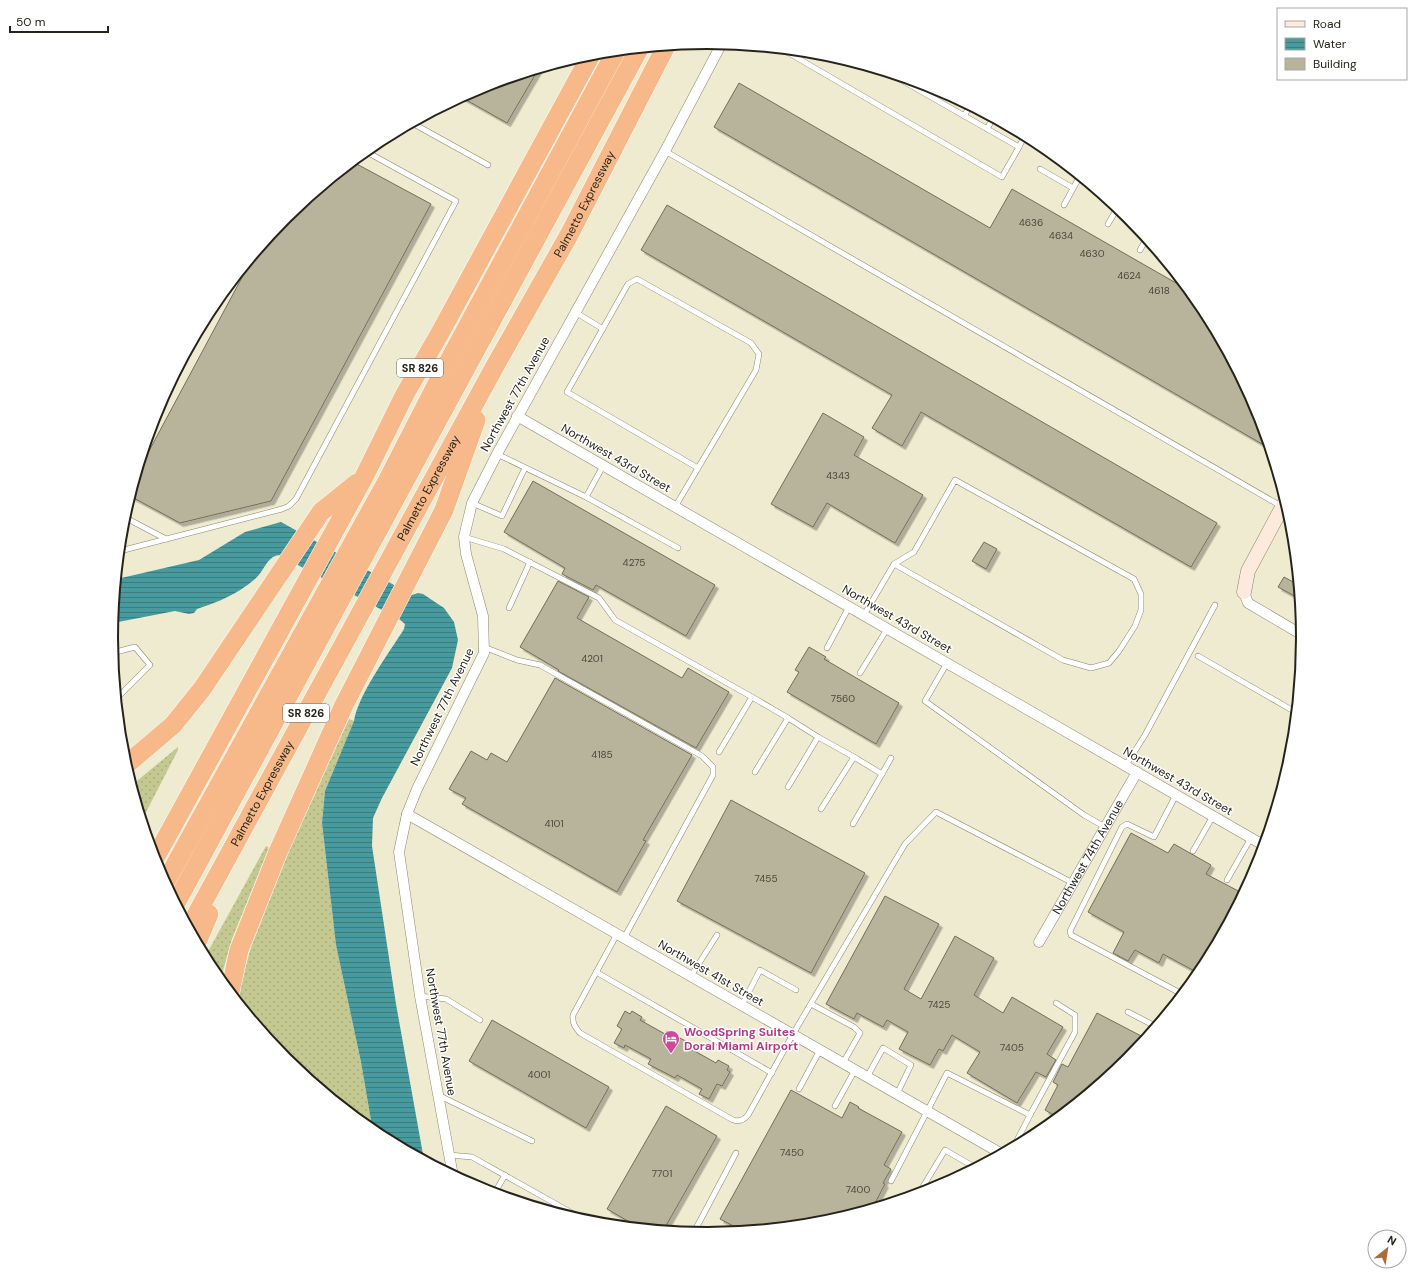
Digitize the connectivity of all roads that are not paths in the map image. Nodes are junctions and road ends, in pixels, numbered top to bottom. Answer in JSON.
{"nodes":[{"id":1,"x":719,"y":49,"type":"edge"},
{"id":2,"x":664,"y":51,"type":"edge"},
{"id":3,"x":637,"y":53,"type":"edge"},
{"id":4,"x":793,"y":55,"type":"edge"},
{"id":5,"x":613,"y":57,"type":"edge"},
{"id":6,"x":588,"y":61,"type":"edge"},
{"id":7,"x":910,"y":85,"type":"edge"},
{"id":8,"x":968,"y":110,"type":"edge"},
{"id":9,"x":964,"y":116,"type":"junction"},
{"id":10,"x":991,"y":122,"type":"edge"},
{"id":11,"x":417,"y":126,"type":"edge"},
{"id":12,"x":987,"y":129,"type":"junction"},
{"id":13,"x":1023,"y":141,"type":"edge"},
{"id":14,"x":1019,"y":147,"type":"junction"},
{"id":15,"x":665,"y":151,"type":"junction"},
{"id":16,"x":371,"y":155,"type":"edge"},
{"id":17,"x":488,"y":165,"type":"dead end"},
{"id":18,"x":1040,"y":169,"type":"dead end"},
{"id":19,"x":1078,"y":180,"type":"edge"},
{"id":20,"x":1073,"y":188,"type":"junction"},
{"id":21,"x":1064,"y":205,"type":"dead end"},
{"id":22,"x":1115,"y":213,"type":"edge"},
{"id":23,"x":1108,"y":224,"type":"dead end"},
{"id":24,"x":1144,"y":243,"type":"edge"},
{"id":25,"x":1140,"y":250,"type":"dead end"},
{"id":26,"x":575,"y":312,"type":"junction"},
{"id":27,"x":603,"y":329,"type":"junction"},
{"id":28,"x":495,"y":366,"type":"junction"},
{"id":29,"x":516,"y":416,"type":"junction"},
{"id":30,"x":497,"y":454,"type":"junction"},
{"id":31,"x":603,"y":466,"type":"junction"},
{"id":32,"x":525,"y":468,"type":"junction"},
{"id":33,"x":698,"y":468,"type":"junction"},
{"id":34,"x":364,"y":477,"type":"junction"},
{"id":35,"x":586,"y":498,"type":"junction"},
{"id":36,"x":1281,"y":501,"type":"edge"},
{"id":37,"x":472,"y":503,"type":"junction"},
{"id":38,"x":675,"y":507,"type":"junction"},
{"id":39,"x":1282,"y":507,"type":"edge"},
{"id":40,"x":130,"y":520,"type":"edge"},
{"id":41,"x":464,"y":537,"type":"junction"},
{"id":42,"x":166,"y":539,"type":"junction"},
{"id":43,"x":678,"y":548,"type":"dead end"},
{"id":44,"x":125,"y":551,"type":"edge"},
{"id":45,"x":336,"y":554,"type":"junction"},
{"id":46,"x":530,"y":562,"type":"junction"},
{"id":47,"x":894,"y":564,"type":"junction"},
{"id":48,"x":336,"y":590,"type":"junction"},
{"id":49,"x":1244,"y":592,"type":"joint"},
{"id":50,"x":1215,"y":605,"type":"dead end"},
{"id":51,"x":849,"y":607,"type":"junction"},
{"id":52,"x":509,"y":608,"type":"dead end"},
{"id":53,"x":864,"y":615,"type":"junction"},
{"id":54,"x":887,"y":629,"type":"junction"},
{"id":55,"x":1297,"y":632,"type":"edge"},
{"id":56,"x":484,"y":647,"type":"junction"},
{"id":57,"x":827,"y":648,"type":"dead end"},
{"id":58,"x":118,"y":651,"type":"edge"},
{"id":59,"x":1198,"y":656,"type":"dead end"},
{"id":60,"x":947,"y":663,"type":"junction"},
{"id":61,"x":860,"y":673,"type":"dead end"},
{"id":62,"x":121,"y":694,"type":"edge"},
{"id":63,"x":752,"y":697,"type":"junction"},
{"id":64,"x":1292,"y":710,"type":"edge"},
{"id":65,"x":788,"y":718,"type":"junction"},
{"id":66,"x":818,"y":737,"type":"junction"},
{"id":67,"x":719,"y":752,"type":"dead end"},
{"id":68,"x":854,"y":757,"type":"junction"},
{"id":69,"x":891,"y":758,"type":"dead end"},
{"id":70,"x":131,"y":761,"type":"edge"},
{"id":71,"x":1126,"y":766,"type":"junction"},
{"id":72,"x":755,"y":772,"type":"dead end"},
{"id":73,"x":1137,"y":772,"type":"junction"},
{"id":74,"x":882,"y":774,"type":"junction"},
{"id":75,"x":788,"y":787,"type":"dead end"},
{"id":76,"x":1176,"y":795,"type":"junction"},
{"id":77,"x":821,"y":810,"type":"dead end"},
{"id":78,"x":407,"y":814,"type":"junction"},
{"id":79,"x":1213,"y":816,"type":"junction"},
{"id":80,"x":249,"y":819,"type":"junction"},
{"id":81,"x":853,"y":824,"type":"dead end"},
{"id":82,"x":1105,"y":827,"type":"junction"},
{"id":83,"x":1251,"y":838,"type":"junction"},
{"id":84,"x":1260,"y":843,"type":"edge"},
{"id":85,"x":1193,"y":851,"type":"dead end"},
{"id":86,"x":158,"y":852,"type":"edge"},
{"id":87,"x":169,"y":877,"type":"edge"},
{"id":88,"x":1227,"y":880,"type":"dead end"},
{"id":89,"x":1073,"y":883,"type":"junction"},
{"id":90,"x":179,"y":898,"type":"edge"},
{"id":91,"x":192,"y":923,"type":"edge"},
{"id":92,"x":716,"y":935,"type":"dead end"},
{"id":93,"x":620,"y":936,"type":"junction"},
{"id":94,"x":199,"y":937,"type":"edge"},
{"id":95,"x":1039,"y":942,"type":"dead end"},
{"id":96,"x":596,"y":972,"type":"junction"},
{"id":97,"x":691,"y":976,"type":"junction"},
{"id":98,"x":232,"y":986,"type":"edge"},
{"id":99,"x":796,"y":990,"type":"dead end"},
{"id":100,"x":1179,"y":992,"type":"edge"},
{"id":101,"x":420,"y":996,"type":"junction"},
{"id":102,"x":1056,"y":1003,"type":"dead end"},
{"id":103,"x":811,"y":1004,"type":"junction"},
{"id":104,"x":742,"y":1005,"type":"junction"},
{"id":105,"x":1128,"y":1012,"type":"dead end"},
{"id":106,"x":480,"y":1020,"type":"dead end"},
{"id":107,"x":1153,"y":1025,"type":"edge"},
{"id":108,"x":793,"y":1034,"type":"junction"},
{"id":109,"x":820,"y":1050,"type":"junction"},
{"id":110,"x":843,"y":1063,"type":"junction"},
{"id":111,"x":855,"y":1070,"type":"junction"},
{"id":112,"x":772,"y":1073,"type":"junction"},
{"id":113,"x":867,"y":1077,"type":"junction"},
{"id":114,"x":799,"y":1089,"type":"dead end"},
{"id":115,"x":438,"y":1094,"type":"junction"},
{"id":116,"x":897,"y":1094,"type":"junction"},
{"id":117,"x":835,"y":1106,"type":"dead end"},
{"id":118,"x":927,"y":1111,"type":"junction"},
{"id":119,"x":1030,"y":1116,"type":"junction"},
{"id":120,"x":1017,"y":1140,"type":"edge"},
{"id":121,"x":532,"y":1141,"type":"dead end"},
{"id":122,"x":997,"y":1151,"type":"edge"},
{"id":123,"x":736,"y":1153,"type":"dead end"},
{"id":124,"x":449,"y":1154,"type":"junction"},
{"id":125,"x":971,"y":1165,"type":"edge"},
{"id":126,"x":452,"y":1169,"type":"edge"},
{"id":127,"x":505,"y":1176,"type":"junction"},
{"id":128,"x":891,"y":1181,"type":"dead end"},
{"id":129,"x":923,"y":1187,"type":"edge"},
{"id":130,"x":497,"y":1189,"type":"edge"},
{"id":131,"x":569,"y":1211,"type":"edge"},
{"id":132,"x":696,"y":1228,"type":"edge"}],
"edges":[{"from":1,"to":15,"type":"street","name":"Northwest 77th Avenue"},
{"from":2,"to":28,"type":"highway","name":"Palmetto Expressway","number":"SR 826"},
{"from":3,"to":45,"type":"highway"},
{"from":4,"to":14,"type":"lane"},
{"from":5,"to":45,"type":"highway"},
{"from":6,"to":34,"type":"highway","number":"SR 826"},
{"from":7,"to":9,"type":"lane"},
{"from":8,"to":9,"type":"lane"},
{"from":9,"to":12,"type":"lane"},
{"from":10,"to":12,"type":"lane"},
{"from":11,"to":17,"type":"lane"},
{"from":12,"to":14,"type":"lane"},
{"from":13,"to":14,"type":"lane"},
{"from":15,"to":26,"type":"street","name":"Northwest 77th Avenue"},
{"from":15,"to":36,"type":"lane"},
{"from":16,"to":42,"type":"lane"},
{"from":18,"to":20,"type":"lane"},
{"from":19,"to":20,"type":"lane"},
{"from":20,"to":21,"type":"lane"},
{"from":22,"to":23,"type":"lane"},
{"from":24,"to":25,"type":"lane"},
{"from":26,"to":27,"type":"lane"},
{"from":26,"to":29,"type":"street","name":"Northwest 77th Avenue"},
{"from":27,"to":33,"type":"lane"},
{"from":27,"to":33,"type":"lane"},
{"from":28,"to":80,"type":"highway","name":"Palmetto Expressway","number":"SR 826"},
{"from":28,"to":98,"type":"highway"},
{"from":29,"to":30,"type":"street","name":"Northwest 77th Avenue"},
{"from":29,"to":31,"type":"street","name":"Northwest 43rd Street"},
{"from":30,"to":32,"type":"lane"},
{"from":30,"to":37,"type":"street","name":"Northwest 77th Avenue"},
{"from":31,"to":35,"type":"lane"},
{"from":31,"to":38,"type":"street","name":"Northwest 43rd Street"},
{"from":32,"to":35,"type":"lane"},
{"from":32,"to":37,"type":"lane"},
{"from":33,"to":38,"type":"lane"},
{"from":34,"to":45,"type":"highway","number":"SR 826"},
{"from":34,"to":70,"type":"highway"},
{"from":35,"to":43,"type":"lane"},
{"from":37,"to":41,"type":"street","name":"Northwest 77th Avenue"},
{"from":38,"to":51,"type":"street","name":"Northwest 43rd Street"},
{"from":39,"to":49,"type":"street"},
{"from":40,"to":42,"type":"lane"},
{"from":41,"to":46,"type":"lane"},
{"from":41,"to":56,"type":"street","name":"Northwest 77th Avenue"},
{"from":42,"to":44,"type":"lane"},
{"from":45,"to":48,"type":"highway"},
{"from":45,"to":86,"type":"highway","number":"SR 826"},
{"from":46,"to":52,"type":"lane"},
{"from":46,"to":63,"type":"lane"},
{"from":47,"to":47,"type":"lane"},
{"from":47,"to":53,"type":"lane"},
{"from":48,"to":87,"type":"highway"},
{"from":48,"to":90,"type":"highway"},
{"from":49,"to":55,"type":"street"},
{"from":50,"to":71,"type":"lane"},
{"from":51,"to":53,"type":"street","name":"Northwest 43rd Street"},
{"from":51,"to":57,"type":"lane"},
{"from":53,"to":54,"type":"street","name":"Northwest 43rd Street"},
{"from":54,"to":60,"type":"street","name":"Northwest 43rd Street"},
{"from":54,"to":61,"type":"lane"},
{"from":56,"to":78,"type":"street","name":"Northwest 77th Avenue"},
{"from":56,"to":93,"type":"lane"},
{"from":58,"to":62,"type":"lane"},
{"from":59,"to":64,"type":"lane"},
{"from":60,"to":71,"type":"street","name":"Northwest 43rd Street"},
{"from":60,"to":82,"type":"lane"},
{"from":63,"to":65,"type":"lane"},
{"from":63,"to":67,"type":"lane"},
{"from":65,"to":66,"type":"lane"},
{"from":65,"to":72,"type":"lane"},
{"from":66,"to":68,"type":"lane"},
{"from":66,"to":75,"type":"lane"},
{"from":68,"to":74,"type":"lane"},
{"from":68,"to":77,"type":"lane"},
{"from":69,"to":74,"type":"lane"},
{"from":71,"to":73,"type":"street","name":"Northwest 43rd Street"},
{"from":73,"to":76,"type":"street","name":"Northwest 43rd Street"},
{"from":73,"to":82,"type":"street","name":"Northwest 74th Avenue"},
{"from":74,"to":81,"type":"lane"},
{"from":76,"to":79,"type":"street","name":"Northwest 43rd Street"},
{"from":76,"to":100,"type":"lane"},
{"from":78,"to":93,"type":"street","name":"Northwest 41st Street"},
{"from":78,"to":101,"type":"street","name":"Northwest 77th Avenue"},
{"from":79,"to":83,"type":"street","name":"Northwest 43rd Street"},
{"from":79,"to":85,"type":"lane"},
{"from":80,"to":91,"type":"highway","name":"Palmetto Expressway","number":"SR 826"},
{"from":80,"to":94,"type":"highway"},
{"from":82,"to":89,"type":"street","name":"Northwest 74th Avenue"},
{"from":83,"to":84,"type":"street","name":"Northwest 43rd Street"},
{"from":83,"to":88,"type":"lane"},
{"from":89,"to":95,"type":"street","name":"Northwest 74th Avenue"},
{"from":89,"to":103,"type":"lane"},
{"from":92,"to":97,"type":"lane"},
{"from":93,"to":96,"type":"lane"},
{"from":93,"to":97,"type":"street","name":"Northwest 41st Street"},
{"from":96,"to":112,"type":"lane"},
{"from":96,"to":112,"type":"lane"},
{"from":97,"to":104,"type":"street","name":"Northwest 41st Street"},
{"from":99,"to":104,"type":"lane"},
{"from":101,"to":106,"type":"lane"},
{"from":101,"to":115,"type":"street","name":"Northwest 77th Avenue"},
{"from":102,"to":119,"type":"lane"},
{"from":103,"to":108,"type":"lane"},
{"from":103,"to":110,"type":"lane"},
{"from":104,"to":108,"type":"street","name":"Northwest 41st Street"},
{"from":105,"to":107,"type":"lane"},
{"from":108,"to":109,"type":"street","name":"Northwest 41st Street"},
{"from":108,"to":112,"type":"lane"},
{"from":109,"to":110,"type":"street","name":"Northwest 41st Street"},
{"from":109,"to":114,"type":"lane"},
{"from":110,"to":111,"type":"street","name":"Northwest 41st Street"},
{"from":111,"to":113,"type":"street","name":"Northwest 41st Street"},
{"from":111,"to":117,"type":"lane"},
{"from":113,"to":116,"type":"street","name":"Northwest 41st Street"},
{"from":113,"to":116,"type":"lane"},
{"from":115,"to":121,"type":"lane"},
{"from":115,"to":124,"type":"street","name":"Northwest 77th Avenue"},
{"from":116,"to":118,"type":"street","name":"Northwest 41st Street"},
{"from":118,"to":119,"type":"lane"},
{"from":118,"to":122,"type":"street","name":"Northwest 41st Street"},
{"from":118,"to":128,"type":"lane"},
{"from":119,"to":120,"type":"lane"},
{"from":123,"to":132,"type":"lane"},
{"from":124,"to":126,"type":"street","name":"Northwest 77th Avenue"},
{"from":124,"to":127,"type":"lane"},
{"from":125,"to":129,"type":"lane"},
{"from":127,"to":130,"type":"lane"},
{"from":127,"to":131,"type":"lane"}]}
